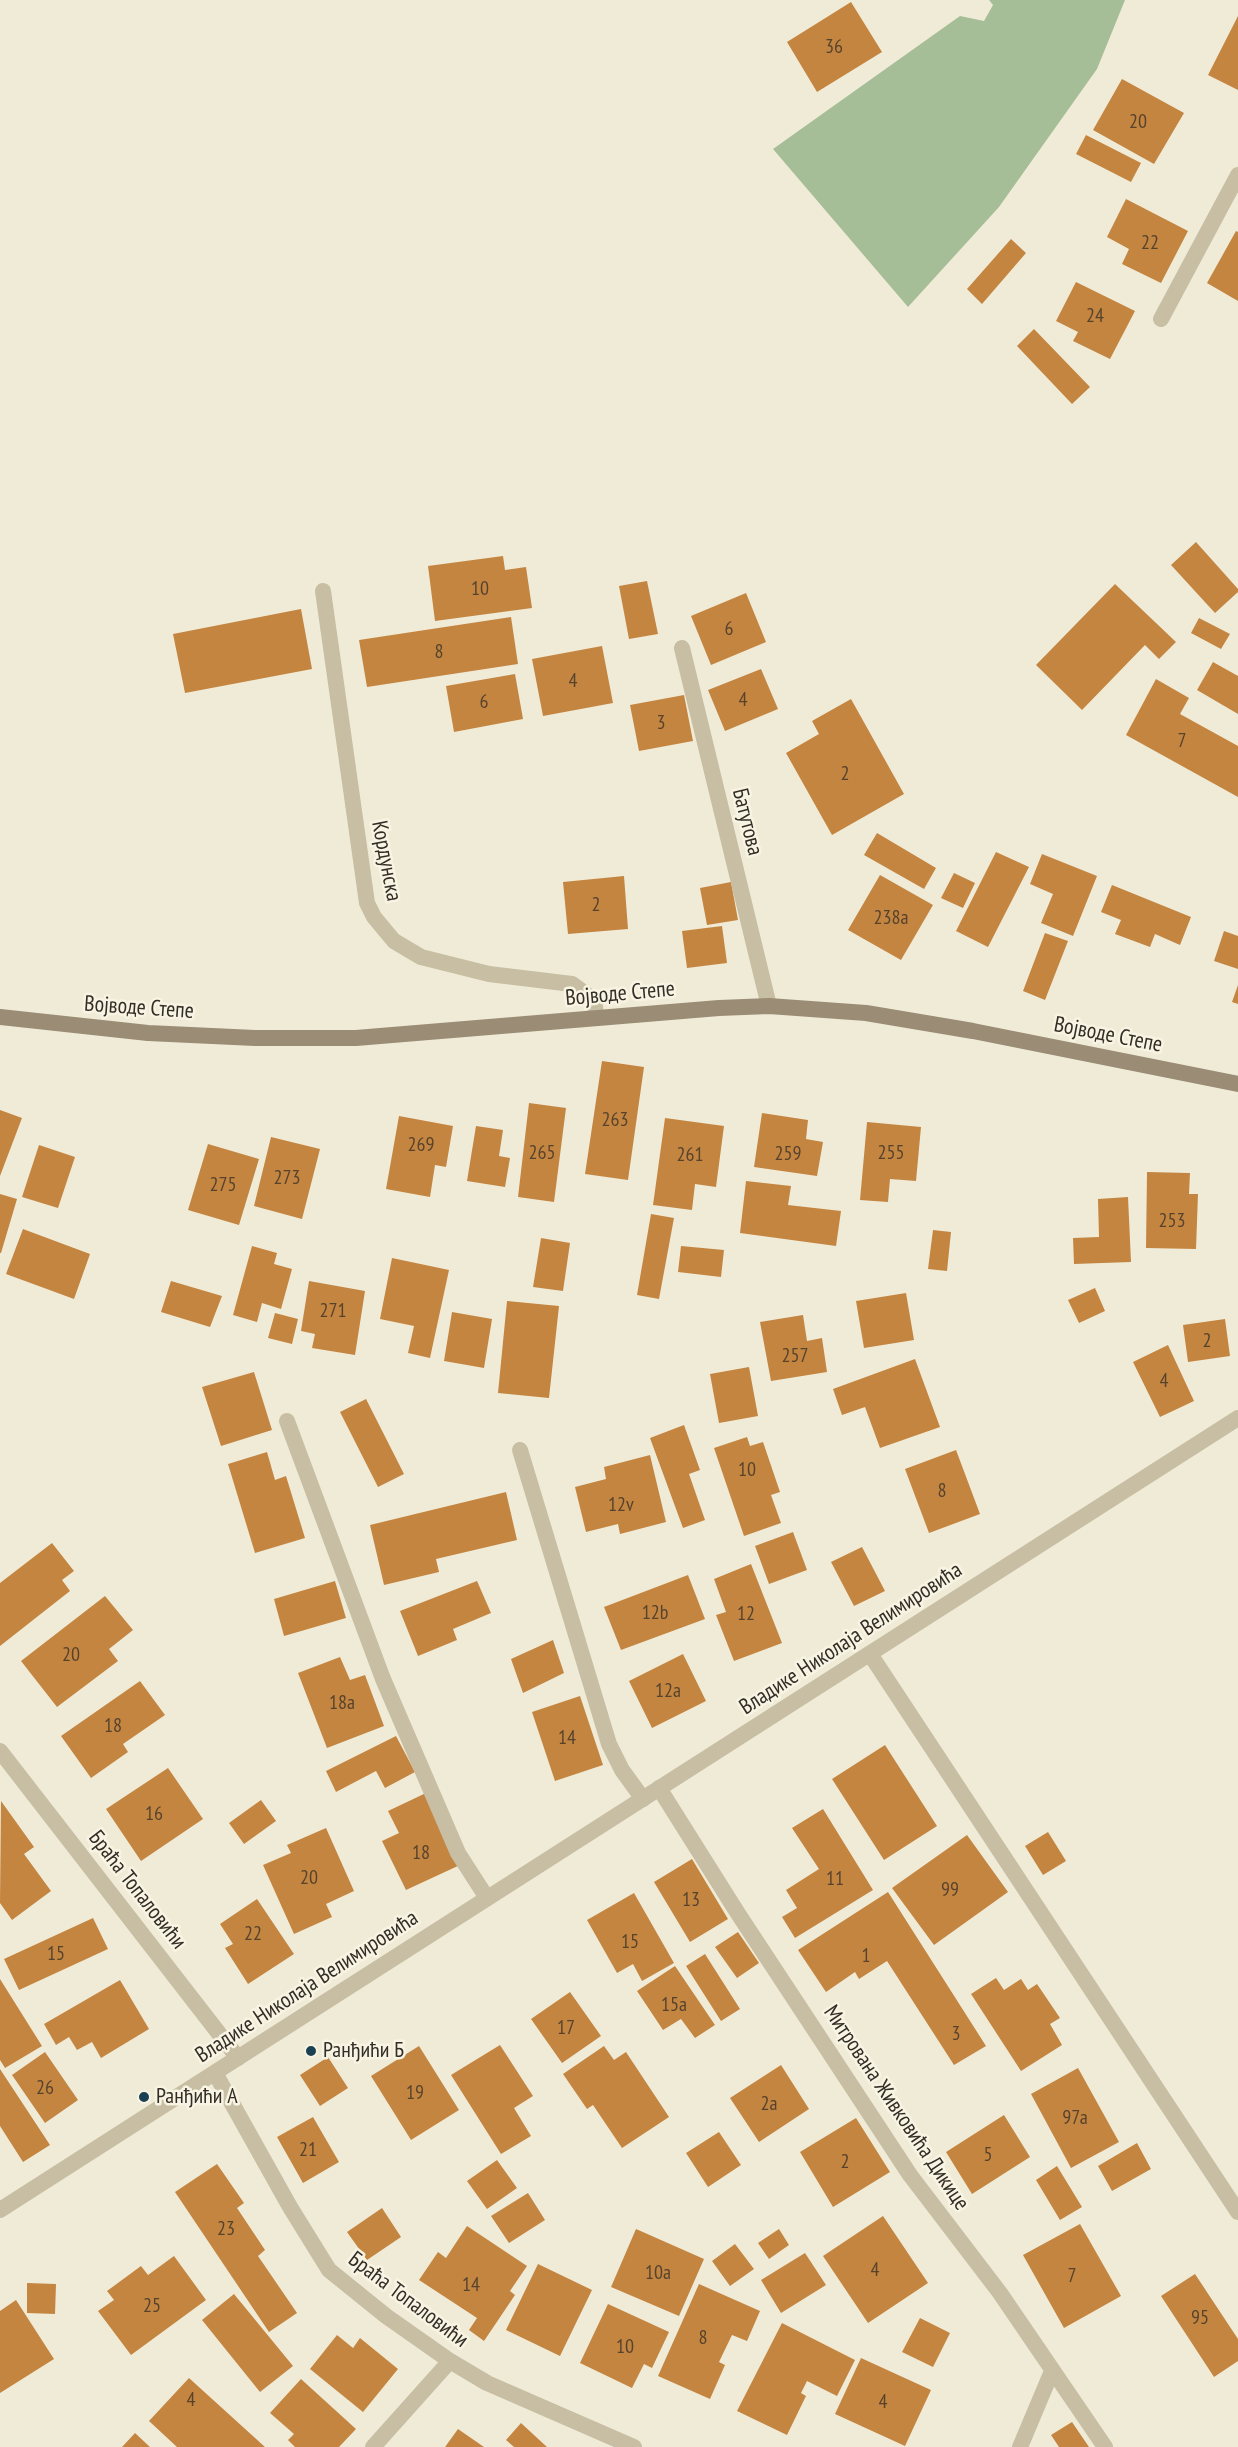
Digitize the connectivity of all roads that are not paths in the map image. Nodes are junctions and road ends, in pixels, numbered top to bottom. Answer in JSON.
{"nodes":[{"id":1,"x":1238,"y":175,"type":"edge"},
{"id":2,"x":1161,"y":319,"type":"dead end"},
{"id":3,"x":323,"y":591,"type":"dead end"},
{"id":4,"x":682,"y":648,"type":"dead end"},
{"id":5,"x":769,"y":1006,"type":"junction"},
{"id":6,"x":0,"y":1017,"type":"edge"},
{"id":7,"x":596,"y":1018,"type":"junction"},
{"id":8,"x":1238,"y":1084,"type":"edge"},
{"id":9,"x":1238,"y":1418,"type":"edge"},
{"id":10,"x":287,"y":1421,"type":"dead end"},
{"id":11,"x":520,"y":1450,"type":"dead end"},
{"id":12,"x":870,"y":1654,"type":"junction"},
{"id":13,"x":0,"y":1751,"type":"edge"},
{"id":14,"x":659,"y":1788,"type":"junction"},
{"id":15,"x":643,"y":1798,"type":"junction"},
{"id":16,"x":487,"y":1898,"type":"junction"},
{"id":17,"x":238,"y":2058,"type":"junction"},
{"id":18,"x":215,"y":2073,"type":"junction"},
{"id":19,"x":0,"y":2211,"type":"edge"},
{"id":20,"x":1238,"y":2212,"type":"edge"},
{"id":21,"x":450,"y":2361,"type":"junction"},
{"id":22,"x":1052,"y":2371,"type":"junction"},
{"id":23,"x":373,"y":2447,"type":"edge"},
{"id":24,"x":634,"y":2447,"type":"edge"},
{"id":25,"x":1020,"y":2447,"type":"edge"},
{"id":26,"x":1105,"y":2447,"type":"edge"}],
"edges":[{"from":1,"to":2,"type":"street"},
{"from":3,"to":7,"type":"street","name":"Кордунска"},
{"from":4,"to":5,"type":"street","name":"Батутова"},
{"from":5,"to":7,"type":"main road","name":"Војводе Степе"},
{"from":5,"to":8,"type":"main road","name":"Војводе Степе"},
{"from":6,"to":7,"type":"main road","name":"Војводе Степе"},
{"from":9,"to":12,"type":"street","name":"Владике Николаја Велимировића"},
{"from":10,"to":16,"type":"street"},
{"from":11,"to":15,"type":"street"},
{"from":12,"to":14,"type":"street","name":"Владике Николаја Велимировића"},
{"from":12,"to":20,"type":"street"},
{"from":13,"to":17,"type":"street","name":"Браћа Топаловићи"},
{"from":14,"to":15,"type":"street","name":"Владике Николаја Велимировића"},
{"from":14,"to":22,"type":"street","name":"Митрована Живковића Дикице"},
{"from":15,"to":16,"type":"street","name":"Владике Николаја Велимировића"},
{"from":16,"to":17,"type":"street","name":"Владике Николаја Велимировића"},
{"from":17,"to":18,"type":"street","name":"Владике Николаја Велимировића"},
{"from":18,"to":19,"type":"street","name":"Владике Николаја Велимировића"},
{"from":18,"to":21,"type":"street","name":"Браћа Топаловићи"},
{"from":21,"to":23,"type":"street"},
{"from":21,"to":24,"type":"street","name":"Браћа Топаловићи"},
{"from":22,"to":25,"type":"street"},
{"from":22,"to":26,"type":"street","name":"Митрована Живковића Дикице"}]}
